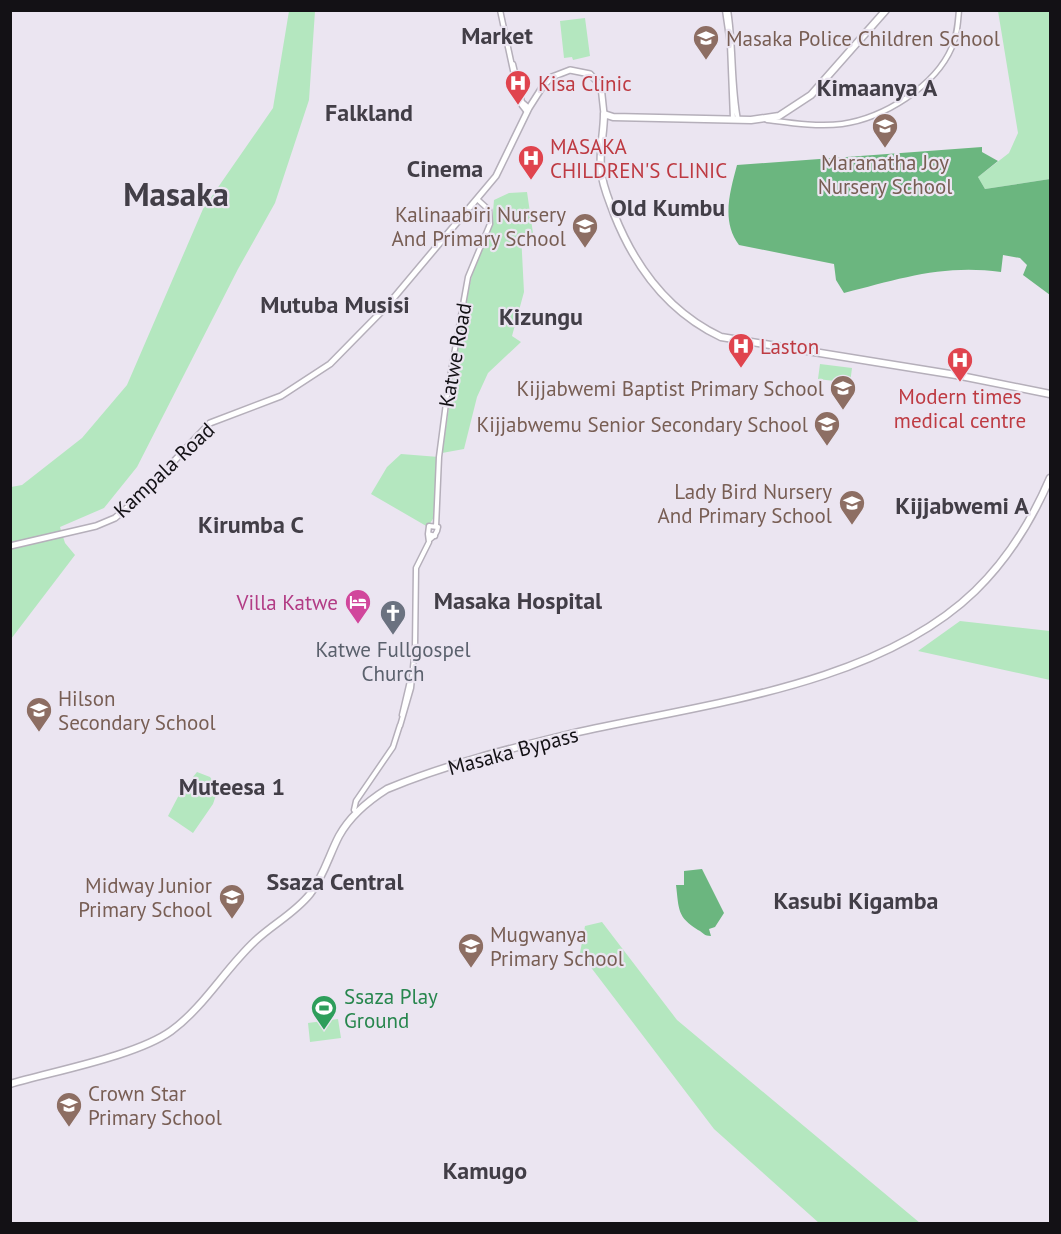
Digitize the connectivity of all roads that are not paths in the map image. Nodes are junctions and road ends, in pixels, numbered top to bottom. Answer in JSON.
{"nodes":[{"id":1,"x":500,"y":10,"type":"edge"},
{"id":2,"x":726,"y":10,"type":"edge"},
{"id":3,"x":886,"y":10,"type":"edge"},
{"id":4,"x":959,"y":10,"type":"edge"},
{"id":5,"x":528,"y":110,"type":"junction"},
{"id":6,"x":604,"y":117,"type":"junction"},
{"id":7,"x":735,"y":119,"type":"junction"},
{"id":8,"x":765,"y":120,"type":"junction"},
{"id":9,"x":477,"y":200,"type":"junction"},
{"id":10,"x":1050,"y":394,"type":"edge"},
{"id":11,"x":1050,"y":478,"type":"edge"},
{"id":12,"x":434,"y":520,"type":"junction"},
{"id":13,"x":429,"y":526,"type":"junction"},
{"id":14,"x":436,"y":527,"type":"junction"},
{"id":15,"x":428,"y":534,"type":"junction"},
{"id":16,"x":435,"y":536,"type":"junction"},
{"id":17,"x":429,"y":540,"type":"junction"},
{"id":18,"x":10,"y":546,"type":"edge"},
{"id":19,"x":357,"y":811,"type":"junction"},
{"id":20,"x":10,"y":1084,"type":"edge"}],
"edges":[{"from":1,"to":5,"type":"street"},
{"from":2,"to":7,"type":"street"},
{"from":3,"to":8,"type":"highway"},
{"from":4,"to":8,"type":"street"},
{"from":5,"to":6,"type":"main road","name":"Kampala Road"},
{"from":5,"to":9,"type":"main road","name":"Kampala Road"},
{"from":6,"to":7,"type":"highway"},
{"from":6,"to":10,"type":"highway"},
{"from":7,"to":8,"type":"highway"},
{"from":9,"to":12,"type":"street","name":"Katwe Road"},
{"from":9,"to":18,"type":"main road","name":"Kampala Road"},
{"from":11,"to":19,"type":"highway","name":"Masaka Bypass"},
{"from":12,"to":13,"type":"street"},
{"from":12,"to":14,"type":"street","name":"Katwe Road"},
{"from":13,"to":14,"type":"street"},
{"from":13,"to":15,"type":"street"},
{"from":14,"to":16,"type":"street"},
{"from":15,"to":16,"type":"street"},
{"from":15,"to":17,"type":"street"},
{"from":16,"to":17,"type":"street"},
{"from":17,"to":19,"type":"street"},
{"from":19,"to":20,"type":"highway","name":"Masaka Bypass"}]}
